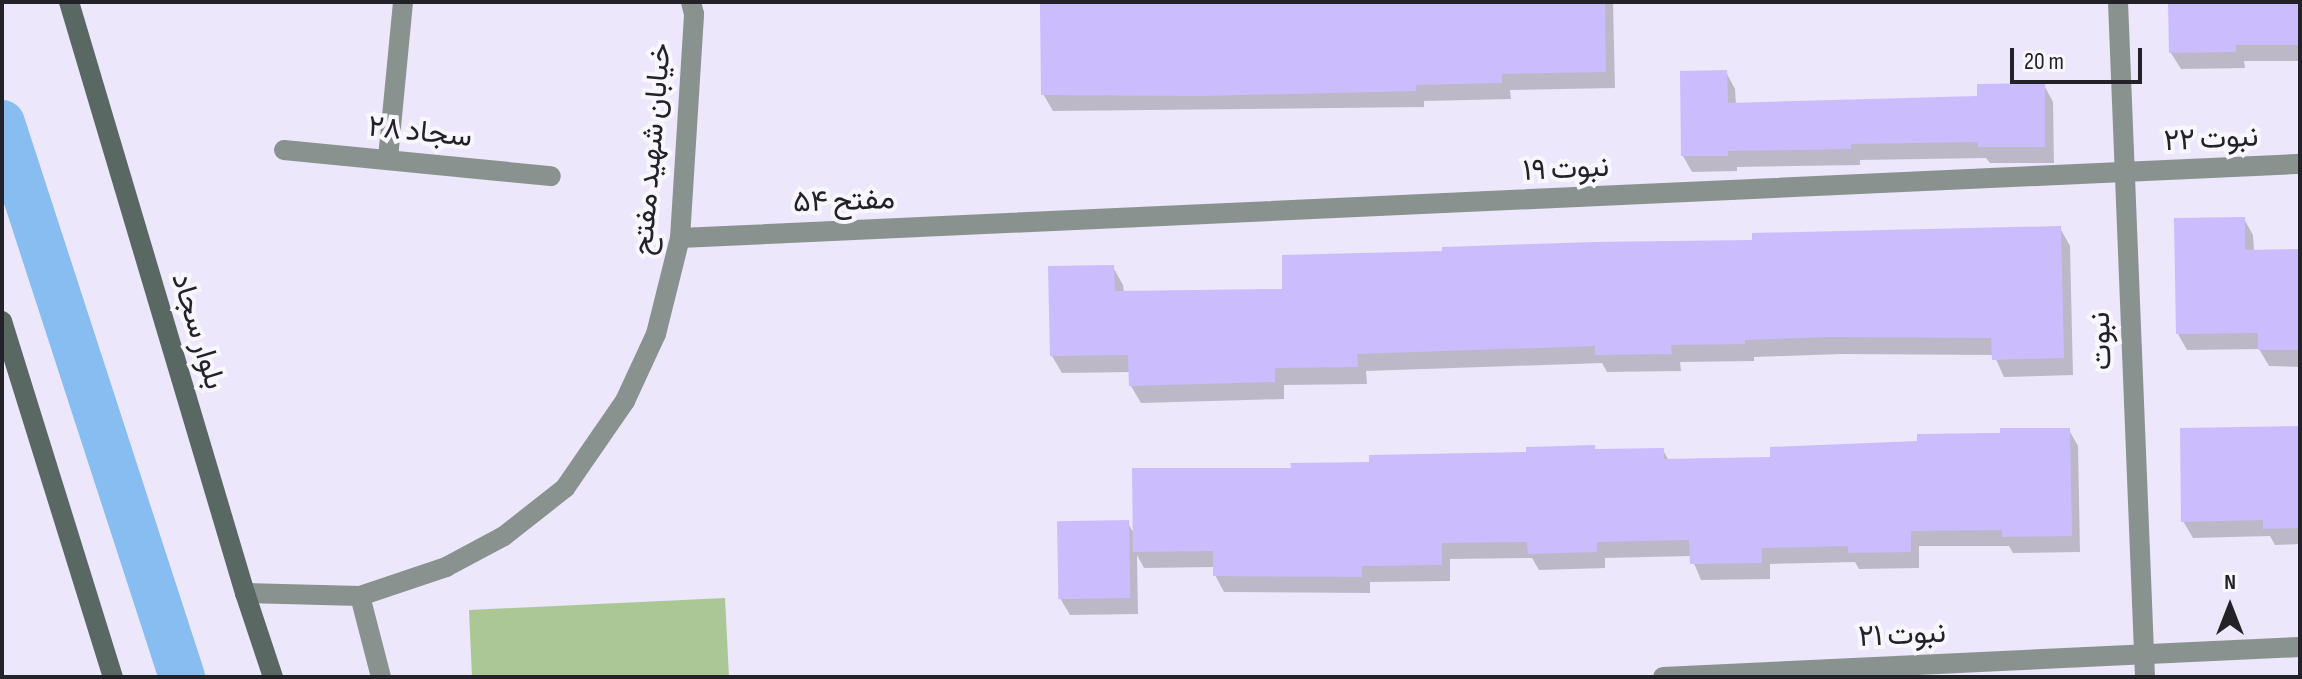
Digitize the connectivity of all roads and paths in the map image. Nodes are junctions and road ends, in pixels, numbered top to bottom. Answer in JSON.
{"nodes":[{"id":1,"x":69,"y":2,"type":"edge"},
{"id":2,"x":403,"y":2,"type":"edge"},
{"id":3,"x":2118,"y":2,"type":"edge"},
{"id":4,"x":696,"y":6,"type":"edge"},
{"id":5,"x":284,"y":150,"type":"dead end"},
{"id":6,"x":388,"y":158,"type":"junction"},
{"id":7,"x":2300,"y":164,"type":"edge"},
{"id":8,"x":2125,"y":173,"type":"junction"},
{"id":9,"x":551,"y":176,"type":"dead end"},
{"id":10,"x":1010,"y":225,"type":"joint"},
{"id":11,"x":680,"y":238,"type":"junction"},
{"id":12,"x":2,"y":321,"type":"edge"},
{"id":13,"x":245,"y":593,"type":"junction"},
{"id":14,"x":360,"y":596,"type":"junction"},
{"id":15,"x":2300,"y":647,"type":"edge"},
{"id":16,"x":2144,"y":654,"type":"junction"},
{"id":17,"x":113,"y":677,"type":"edge"},
{"id":18,"x":273,"y":677,"type":"edge"},
{"id":19,"x":381,"y":677,"type":"edge"},
{"id":20,"x":1663,"y":677,"type":"edge"},
{"id":21,"x":2145,"y":677,"type":"edge"}],
"edges":[{"from":1,"to":13,"type":"main road","name":"بلوار سجاد"},
{"from":2,"to":6,"type":"street"},
{"from":3,"to":8,"type":"street","name":"نبوت"},
{"from":4,"to":11,"type":"street","name":"خیابان شهید مفتح"},
{"from":5,"to":6,"type":"street","name":"سجاد ۲۸"},
{"from":6,"to":9,"type":"street","name":"سجاد ۲۸"},
{"from":7,"to":8,"type":"street","name":"نبوت ۲۲"},
{"from":8,"to":10,"type":"street","name":"نبوت ۱۹"},
{"from":8,"to":16,"type":"street","name":"نبوت"},
{"from":10,"to":11,"type":"street","name":"مفتح ۵۴"},
{"from":11,"to":14,"type":"street","name":"خیابان شهید مفتح"},
{"from":12,"to":17,"type":"main road"},
{"from":13,"to":14,"type":"street","name":"خیابان شهید مفتح"},
{"from":13,"to":18,"type":"main road","name":"بلوار سجاد"},
{"from":14,"to":19,"type":"street"},
{"from":15,"to":16,"type":"street","name":"نبوت ۲۱"},
{"from":16,"to":20,"type":"street","name":"نبوت ۲۱"},
{"from":16,"to":21,"type":"street","name":"نبوت"}]}
